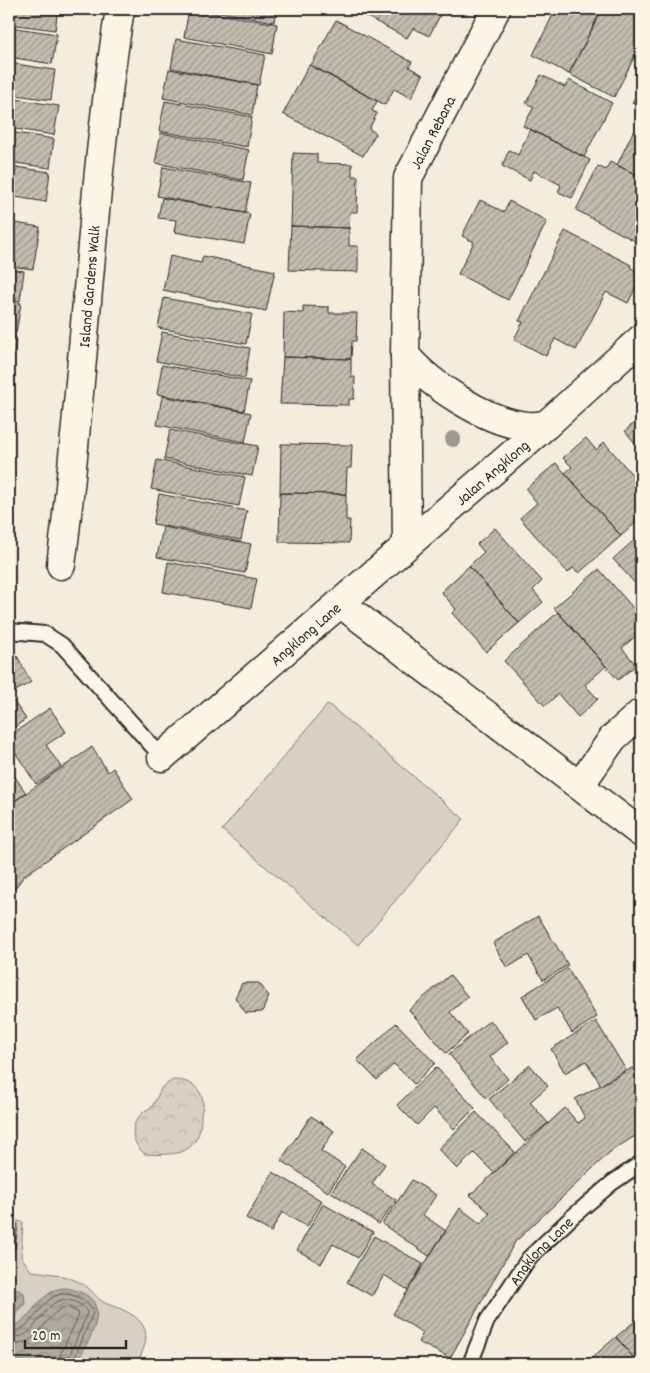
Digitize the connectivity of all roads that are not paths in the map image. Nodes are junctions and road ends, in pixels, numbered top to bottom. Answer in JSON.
{"nodes":[{"id":1,"x":120,"y":9,"type":"edge"},
{"id":2,"x":496,"y":9,"type":"edge"},
{"id":3,"x":641,"y":338,"type":"edge"},
{"id":4,"x":405,"y":355,"type":"junction"},
{"id":5,"x":546,"y":425,"type":"junction"},
{"id":6,"x":407,"y":545,"type":"junction"},
{"id":7,"x":61,"y":565,"type":"dead end"},
{"id":8,"x":340,"y":603,"type":"junction"},
{"id":9,"x":9,"y":631,"type":"edge"},
{"id":10,"x":641,"y":713,"type":"edge"},
{"id":11,"x":162,"y":757,"type":"joint"},
{"id":12,"x":580,"y":785,"type":"junction"},
{"id":13,"x":641,"y":833,"type":"edge"},
{"id":14,"x":641,"y":1164,"type":"edge"},
{"id":15,"x":470,"y":1364,"type":"edge"}],
"edges":[{"from":1,"to":7,"type":"street","name":"Island Gardens Walk"},
{"from":2,"to":4,"type":"street","name":"Jalan Rebana"},
{"from":3,"to":5,"type":"street","name":"Jalan Angklong"},
{"from":4,"to":5,"type":"street"},
{"from":4,"to":6,"type":"street","name":"Jalan Rebana"},
{"from":5,"to":6,"type":"street","name":"Jalan Angklong"},
{"from":6,"to":8,"type":"street","name":"Jalan Angklong"},
{"from":8,"to":11,"type":"street","name":"Angklong Lane"},
{"from":8,"to":12,"type":"street","name":"Angklong Lane"},
{"from":9,"to":11,"type":"lane","name":"Angklong Lane"},
{"from":10,"to":12,"type":"street"},
{"from":12,"to":13,"type":"street","name":"Angklong Lane"},
{"from":14,"to":15,"type":"lane","name":"Angklong Lane"}]}
